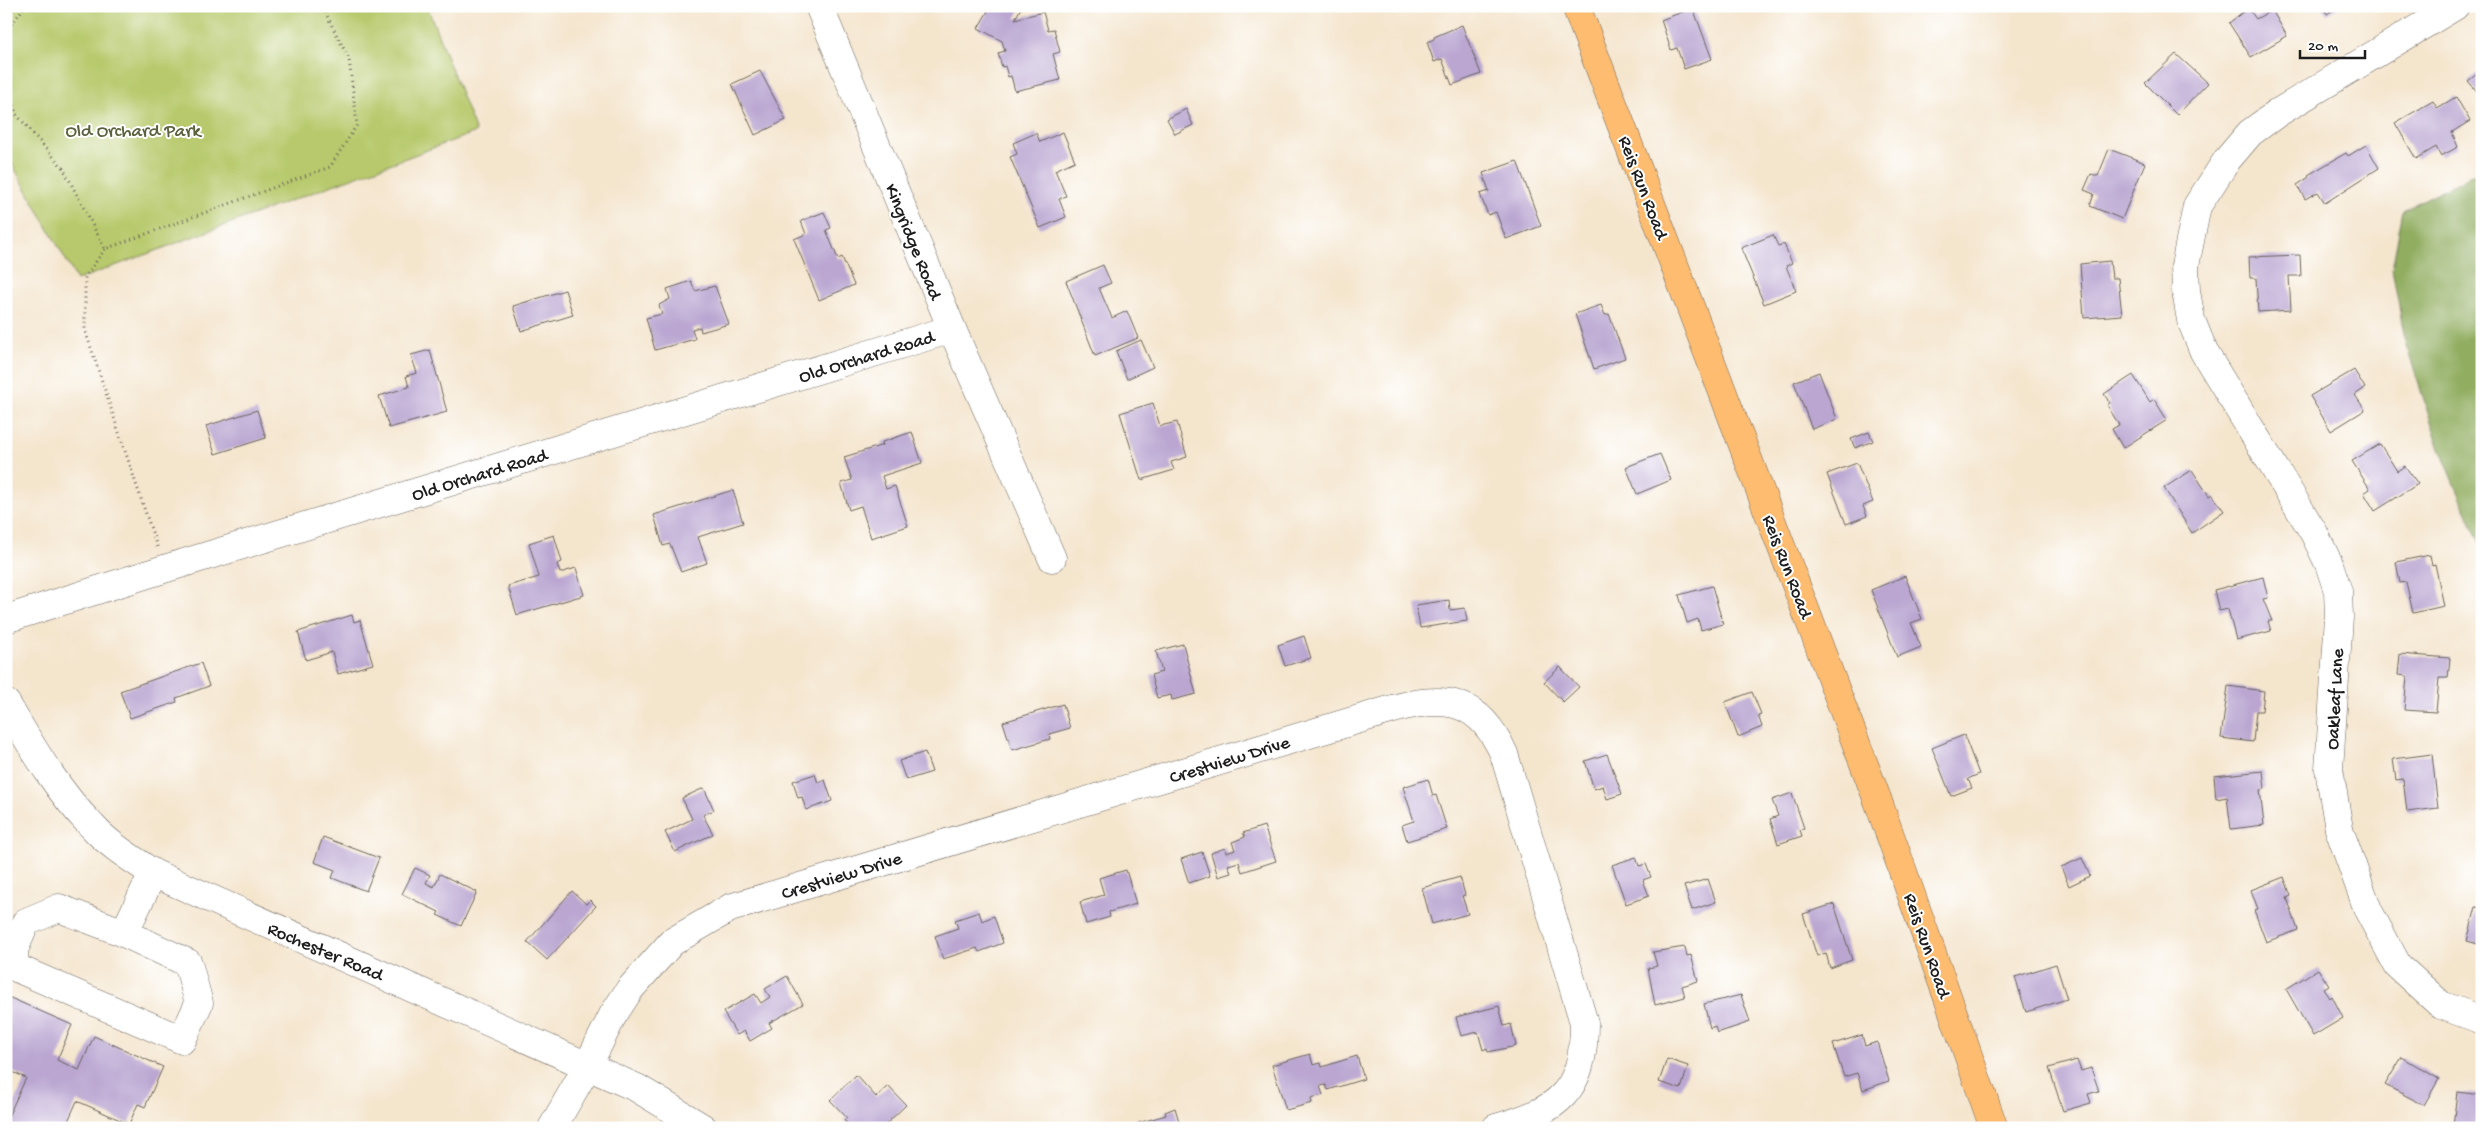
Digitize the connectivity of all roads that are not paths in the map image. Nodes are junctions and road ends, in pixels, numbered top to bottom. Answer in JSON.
{"nodes":[{"id":1,"x":819,"y":6,"type":"edge"},
{"id":2,"x":1576,"y":6,"type":"edge"},
{"id":3,"x":2455,"y":6,"type":"edge"},
{"id":4,"x":952,"y":329,"type":"junction"},
{"id":5,"x":1052,"y":558,"type":"dead end"},
{"id":6,"x":6,"y":619,"type":"edge"},
{"id":7,"x":6,"y":703,"type":"edge"},
{"id":8,"x":153,"y":873,"type":"junction"},
{"id":9,"x":16,"y":919,"type":"edge"},
{"id":10,"x":124,"y":933,"type":"junction"},
{"id":11,"x":2482,"y":1020,"type":"edge"},
{"id":12,"x":587,"y":1067,"type":"junction"},
{"id":13,"x":552,"y":1128,"type":"edge"},
{"id":14,"x":703,"y":1128,"type":"edge"},
{"id":15,"x":1496,"y":1128,"type":"edge"},
{"id":16,"x":1994,"y":1128,"type":"edge"}],
"edges":[{"from":1,"to":4,"type":"street","name":"Kingridge Road"},
{"from":2,"to":16,"type":"main road","name":"Reis Run Road"},
{"from":3,"to":11,"type":"street","name":"Oakleaf Lane"},
{"from":4,"to":5,"type":"street","name":"Kingridge Road"},
{"from":4,"to":6,"type":"street","name":"Old Orchard Road"},
{"from":7,"to":8,"type":"street","name":"Rochester Road"},
{"from":8,"to":10,"type":"street"},
{"from":8,"to":12,"type":"street","name":"Rochester Road"},
{"from":9,"to":10,"type":"street"},
{"from":9,"to":10,"type":"street"},
{"from":12,"to":13,"type":"street","name":"Crestview Drive"},
{"from":12,"to":14,"type":"street","name":"Rochester Road"},
{"from":12,"to":15,"type":"street","name":"Crestview Drive"}]}
